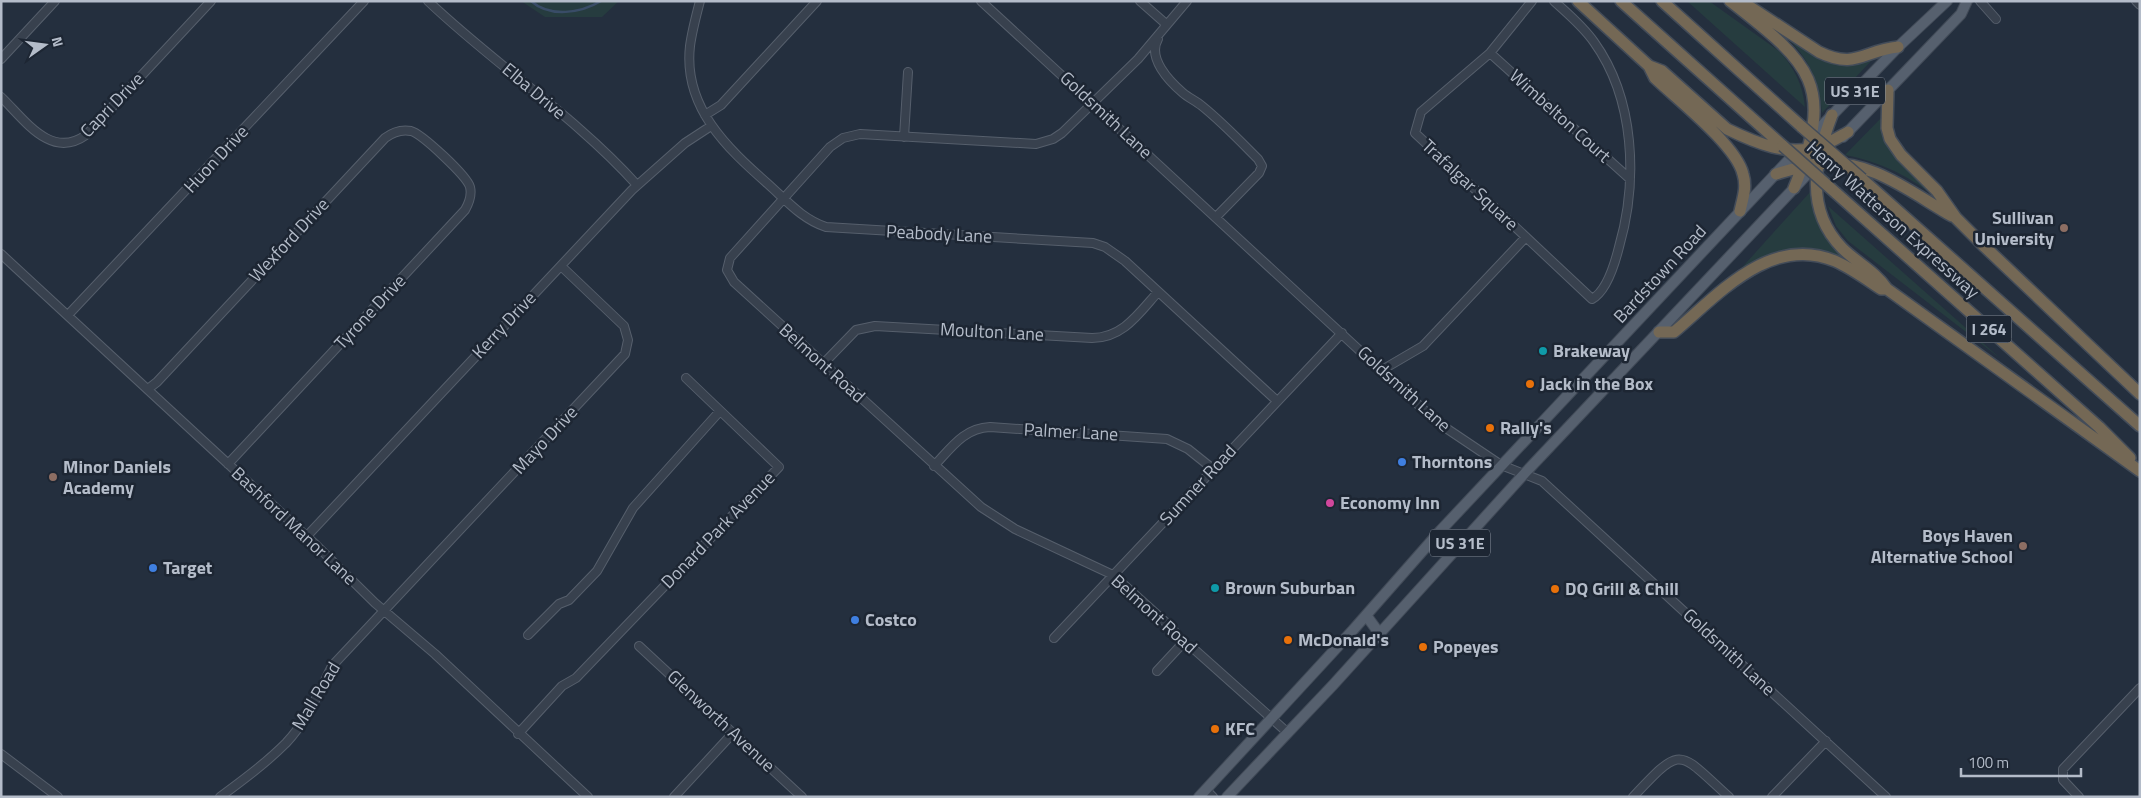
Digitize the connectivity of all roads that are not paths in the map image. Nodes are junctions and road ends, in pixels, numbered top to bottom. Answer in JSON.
{"nodes":[{"id":1,"x":55,"y":1,"type":"edge"},
{"id":2,"x":211,"y":1,"type":"edge"},
{"id":3,"x":364,"y":1,"type":"edge"},
{"id":4,"x":428,"y":1,"type":"edge"},
{"id":5,"x":700,"y":1,"type":"edge"},
{"id":6,"x":817,"y":1,"type":"edge"},
{"id":7,"x":981,"y":1,"type":"edge"},
{"id":8,"x":1140,"y":1,"type":"edge"},
{"id":9,"x":1187,"y":1,"type":"edge"},
{"id":10,"x":1532,"y":1,"type":"edge"},
{"id":11,"x":1554,"y":1,"type":"edge"},
{"id":12,"x":1578,"y":1,"type":"edge"},
{"id":13,"x":1621,"y":1,"type":"edge"},
{"id":14,"x":1662,"y":1,"type":"edge"},
{"id":15,"x":1730,"y":1,"type":"edge"},
{"id":16,"x":1741,"y":1,"type":"edge"},
{"id":17,"x":1947,"y":1,"type":"edge"},
{"id":18,"x":1967,"y":1,"type":"edge"},
{"id":19,"x":1980,"y":1,"type":"edge"},
{"id":20,"x":2136,"y":1,"type":"edge"},
{"id":21,"x":2140,"y":6,"type":"edge"},
{"id":22,"x":1996,"y":18,"type":"dead end"},
{"id":23,"x":1166,"y":24,"type":"junction"},
{"id":24,"x":1898,"y":48,"type":"junction"},
{"id":25,"x":1490,"y":52,"type":"junction"},
{"id":26,"x":1,"y":59,"type":"edge"},
{"id":27,"x":1649,"y":66,"type":"junction"},
{"id":28,"x":908,"y":72,"type":"dead end"},
{"id":29,"x":1888,"y":90,"type":"junction"},
{"id":30,"x":1,"y":97,"type":"edge"},
{"id":31,"x":1092,"y":103,"type":"junction"},
{"id":32,"x":705,"y":115,"type":"junction"},
{"id":33,"x":1832,"y":115,"type":"junction"},
{"id":34,"x":711,"y":126,"type":"junction"},
{"id":35,"x":1848,"y":132,"type":"junction"},
{"id":36,"x":1812,"y":135,"type":"junction"},
{"id":37,"x":904,"y":137,"type":"junction"},
{"id":38,"x":1809,"y":149,"type":"junction"},
{"id":39,"x":440,"y":154,"type":"joint"},
{"id":40,"x":1817,"y":164,"type":"junction"},
{"id":41,"x":1802,"y":168,"type":"junction"},
{"id":42,"x":1776,"y":174,"type":"junction"},
{"id":43,"x":1630,"y":179,"type":"junction"},
{"id":44,"x":637,"y":185,"type":"junction"},
{"id":45,"x":1794,"y":188,"type":"junction"},
{"id":46,"x":783,"y":198,"type":"junction"},
{"id":47,"x":1740,"y":211,"type":"junction"},
{"id":48,"x":1216,"y":217,"type":"junction"},
{"id":49,"x":1956,"y":218,"type":"junction"},
{"id":50,"x":1526,"y":237,"type":"junction"},
{"id":51,"x":1,"y":254,"type":"edge"},
{"id":52,"x":561,"y":266,"type":"junction"},
{"id":53,"x":1887,"y":289,"type":"junction"},
{"id":54,"x":1158,"y":292,"type":"junction"},
{"id":55,"x":68,"y":315,"type":"junction"},
{"id":56,"x":1659,"y":332,"type":"junction"},
{"id":57,"x":1342,"y":334,"type":"junction"},
{"id":58,"x":823,"y":364,"type":"junction"},
{"id":59,"x":1382,"y":370,"type":"junction"},
{"id":60,"x":686,"y":378,"type":"dead end"},
{"id":61,"x":148,"y":389,"type":"junction"},
{"id":62,"x":2140,"y":394,"type":"edge"},
{"id":63,"x":1277,"y":401,"type":"junction"},
{"id":64,"x":720,"y":411,"type":"junction"},
{"id":65,"x":2140,"y":426,"type":"edge"},
{"id":66,"x":228,"y":464,"type":"junction"},
{"id":67,"x":1502,"y":465,"type":"junction"},
{"id":68,"x":934,"y":466,"type":"junction"},
{"id":69,"x":1213,"y":469,"type":"junction"},
{"id":70,"x":2140,"y":470,"type":"edge"},
{"id":71,"x":1525,"y":473,"type":"junction"},
{"id":72,"x":307,"y":536,"type":"junction"},
{"id":73,"x":1113,"y":575,"type":"junction"},
{"id":74,"x":384,"y":610,"type":"junction"},
{"id":75,"x":1366,"y":615,"type":"junction"},
{"id":76,"x":1378,"y":633,"type":"junction"},
{"id":77,"x":528,"y":635,"type":"dead end"},
{"id":78,"x":1054,"y":638,"type":"dead end"},
{"id":79,"x":1183,"y":642,"type":"junction"},
{"id":80,"x":639,"y":646,"type":"dead end"},
{"id":81,"x":1157,"y":671,"type":"dead end"},
{"id":82,"x":2140,"y":688,"type":"edge"},
{"id":83,"x":1271,"y":719,"type":"junction"},
{"id":84,"x":733,"y":733,"type":"junction"},
{"id":85,"x":1288,"y":733,"type":"junction"},
{"id":86,"x":518,"y":734,"type":"junction"},
{"id":87,"x":1826,"y":741,"type":"junction"},
{"id":88,"x":1,"y":754,"type":"edge"},
{"id":89,"x":1206,"y":795,"type":"edge"},
{"id":90,"x":58,"y":797,"type":"edge"},
{"id":91,"x":220,"y":797,"type":"edge"},
{"id":92,"x":588,"y":797,"type":"edge"},
{"id":93,"x":674,"y":797,"type":"edge"},
{"id":94,"x":802,"y":797,"type":"edge"},
{"id":95,"x":1227,"y":797,"type":"edge"},
{"id":96,"x":1633,"y":797,"type":"edge"},
{"id":97,"x":1729,"y":797,"type":"edge"},
{"id":98,"x":1772,"y":797,"type":"edge"},
{"id":99,"x":1886,"y":797,"type":"edge"},
{"id":100,"x":2080,"y":797,"type":"edge"}],
"edges":[{"from":1,"to":26,"type":"street"},
{"from":2,"to":30,"type":"street","name":"Capri Drive"},
{"from":3,"to":55,"type":"street","name":"Huon Drive"},
{"from":4,"to":44,"type":"street","name":"Elba Drive"},
{"from":5,"to":32,"type":"street","name":"Peabody Lane"},
{"from":6,"to":32,"type":"street"},
{"from":7,"to":31,"type":"street","name":"Goldsmith Lane"},
{"from":8,"to":23,"type":"street"},
{"from":9,"to":23,"type":"street"},
{"from":10,"to":25,"type":"street","name":"Trafalgar Square"},
{"from":11,"to":43,"type":"street","name":"Trafalgar Square"},
{"from":12,"to":27,"type":"highway"},
{"from":13,"to":70,"type":"highway","name":"Henry Watterson Expressway","number":"I 264","bridge":true},
{"from":14,"to":65,"type":"highway","name":"Henry Watterson Expressway","number":"I 264","bridge":true},
{"from":15,"to":36,"type":"highway"},
{"from":16,"to":24,"type":"highway"},
{"from":17,"to":24,"type":"main road","number":"US 31E"},
{"from":18,"to":29,"type":"main road","number":"US 31E"},
{"from":19,"to":22,"type":"street"},
{"from":20,"to":21,"type":"street"},
{"from":23,"to":31,"type":"street","name":"Belmont Road"},
{"from":23,"to":48,"type":"street"},
{"from":24,"to":33,"type":"main road","number":"US 31E"},
{"from":25,"to":43,"type":"street","name":"Wimbelton Court"},
{"from":25,"to":50,"type":"street","name":"Trafalgar Square"},
{"from":27,"to":38,"type":"highway"},
{"from":27,"to":47,"type":"highway"},
{"from":28,"to":37,"type":"street"},
{"from":29,"to":35,"type":"main road","number":"US 31E"},
{"from":29,"to":49,"type":"highway"},
{"from":31,"to":37,"type":"street","name":"Belmont Road"},
{"from":31,"to":48,"type":"street","name":"Goldsmith Lane"},
{"from":32,"to":34,"type":"street","name":"Peabody Lane"},
{"from":33,"to":36,"type":"main road","number":"US 31E"},
{"from":33,"to":38,"type":"highway"},
{"from":34,"to":44,"type":"street","name":"Kerry Drive"},
{"from":34,"to":46,"type":"street","name":"Peabody Lane"},
{"from":35,"to":38,"type":"highway"},
{"from":35,"to":40,"type":"main road","number":"US 31E"},
{"from":36,"to":38,"type":"highway"},
{"from":37,"to":46,"type":"street","name":"Belmont Road"},
{"from":38,"to":40,"type":"highway"},
{"from":38,"to":41,"type":"highway"},
{"from":38,"to":42,"type":"main road","name":"Bardstown Road","number":"US 31E"},
{"from":39,"to":61,"type":"street","name":"Wexford Drive"},
{"from":39,"to":66,"type":"street","name":"Tyrone Drive"},
{"from":40,"to":41,"type":"highway"},
{"from":40,"to":45,"type":"main road","number":"US 31E"},
{"from":40,"to":49,"type":"highway"},
{"from":40,"to":53,"type":"highway"},
{"from":41,"to":42,"type":"highway"},
{"from":41,"to":45,"type":"highway"},
{"from":42,"to":47,"type":"main road","name":"Bardstown Road","number":"US 31E"},
{"from":43,"to":50,"type":"street","name":"Trafalgar Square"},
{"from":44,"to":52,"type":"street","name":"Kerry Drive"},
{"from":45,"to":56,"type":"main road","number":"US 31E"},
{"from":46,"to":54,"type":"street","name":"Peabody Lane"},
{"from":46,"to":58,"type":"street","name":"Belmont Road"},
{"from":47,"to":67,"type":"main road","name":"Bardstown Road","number":"US 31E"},
{"from":48,"to":57,"type":"street","name":"Goldsmith Lane"},
{"from":49,"to":62,"type":"highway"},
{"from":50,"to":59,"type":"street","name":"Trafalgar Square"},
{"from":51,"to":55,"type":"street","name":"Bashford Manor Lane"},
{"from":52,"to":72,"type":"street","name":"Kerry Drive"},
{"from":52,"to":74,"type":"street","name":"Mayo Drive"},
{"from":53,"to":56,"type":"highway"},
{"from":53,"to":70,"type":"highway"},
{"from":54,"to":58,"type":"street","name":"Moulton Lane"},
{"from":54,"to":63,"type":"street","name":"Peabody Lane"},
{"from":55,"to":61,"type":"street","name":"Bashford Manor Lane"},
{"from":56,"to":71,"type":"main road","number":"US 31E"},
{"from":57,"to":59,"type":"street","name":"Goldsmith Lane"},
{"from":57,"to":63,"type":"street","name":"Sumner Road"},
{"from":58,"to":68,"type":"street","name":"Belmont Road"},
{"from":59,"to":67,"type":"street","name":"Goldsmith Lane"},
{"from":60,"to":64,"type":"street"},
{"from":61,"to":66,"type":"street","name":"Bashford Manor Lane"},
{"from":63,"to":69,"type":"street","name":"Sumner Road"},
{"from":64,"to":77,"type":"street"},
{"from":64,"to":86,"type":"street","name":"Donard Park Avenue"},
{"from":66,"to":72,"type":"street","name":"Bashford Manor Lane"},
{"from":67,"to":71,"type":"street","name":"Goldsmith Lane"},
{"from":67,"to":75,"type":"main road","name":"Bardstown Road","number":"US 31E"},
{"from":68,"to":69,"type":"street","name":"Palmer Lane"},
{"from":68,"to":73,"type":"street","name":"Belmont Road"},
{"from":69,"to":73,"type":"street","name":"Sumner Road"},
{"from":71,"to":76,"type":"main road","number":"US 31E"},
{"from":71,"to":87,"type":"street","name":"Goldsmith Lane"},
{"from":72,"to":74,"type":"street","name":"Bashford Manor Lane"},
{"from":73,"to":78,"type":"street","name":"Sumner Road"},
{"from":73,"to":79,"type":"street","name":"Belmont Road"},
{"from":74,"to":86,"type":"street","name":"Bashford Manor Lane"},
{"from":74,"to":91,"type":"street","name":"Mall Road"},
{"from":75,"to":76,"type":"main road"},
{"from":75,"to":83,"type":"main road","name":"Bardstown Road","number":"US 31E"},
{"from":76,"to":85,"type":"main road","number":"US 31E"},
{"from":79,"to":81,"type":"street"},
{"from":79,"to":83,"type":"street","name":"Belmont Road"},
{"from":80,"to":84,"type":"street","name":"Glenworth Avenue"},
{"from":82,"to":100,"type":"street"},
{"from":83,"to":85,"type":"street","name":"Belmont Road"},
{"from":83,"to":89,"type":"main road","name":"Bardstown Road","number":"US 31E"},
{"from":84,"to":93,"type":"street"},
{"from":84,"to":94,"type":"street","name":"Glenworth Avenue"},
{"from":85,"to":95,"type":"main road","number":"US 31E"},
{"from":86,"to":92,"type":"street","name":"Bashford Manor Lane"},
{"from":87,"to":98,"type":"street"},
{"from":87,"to":99,"type":"street","name":"Goldsmith Lane"},
{"from":88,"to":90,"type":"street"},
{"from":96,"to":97,"type":"street"}]}
